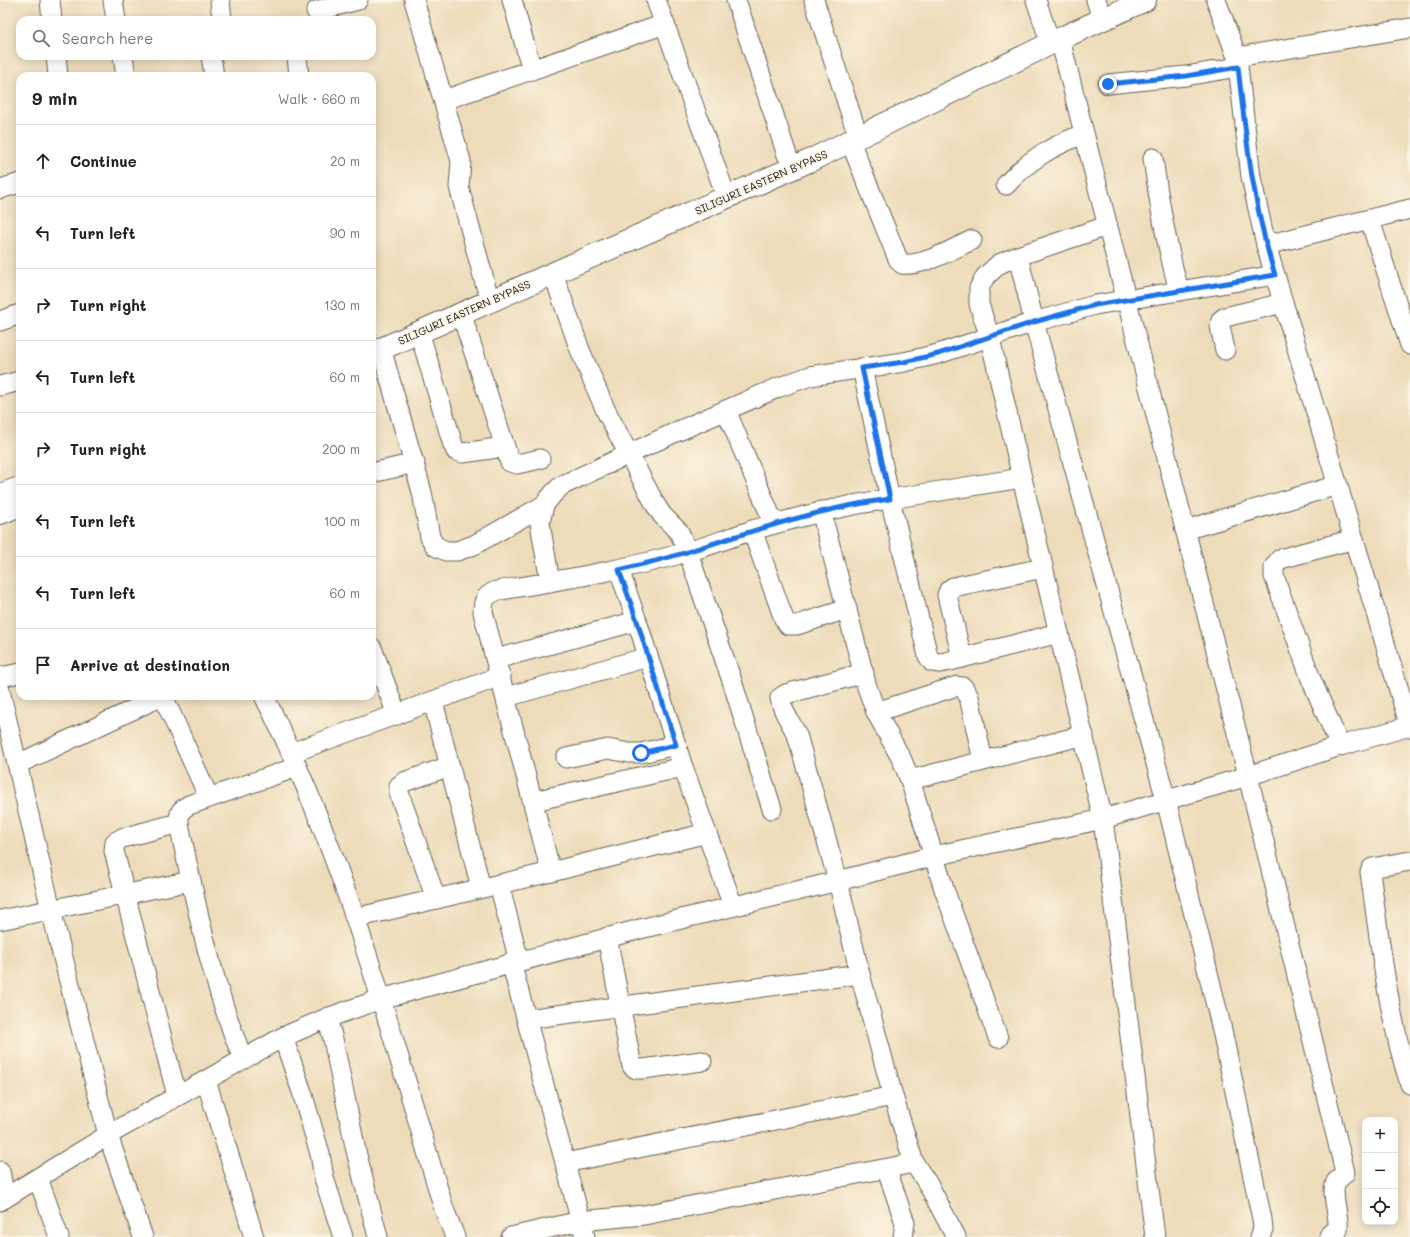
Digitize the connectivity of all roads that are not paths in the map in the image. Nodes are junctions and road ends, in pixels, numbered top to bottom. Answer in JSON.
{"nodes":[{"id":1,"x":50,"y":0,"type":"edge"},
{"id":2,"x":113,"y":0,"type":"edge"},
{"id":3,"x":220,"y":0,"type":"edge"},
{"id":4,"x":358,"y":0,"type":"edge"},
{"id":5,"x":414,"y":0,"type":"edge"},
{"id":6,"x":512,"y":0,"type":"edge"},
{"id":7,"x":656,"y":0,"type":"edge"},
{"id":8,"x":814,"y":0,"type":"edge"},
{"id":9,"x":1036,"y":0,"type":"edge"},
{"id":10,"x":1145,"y":0,"type":"edge"},
{"id":11,"x":1216,"y":0,"type":"edge"},
{"id":12,"x":739,"y":1,"type":"edge"},
{"id":13,"x":1104,"y":3,"type":"edge"},
{"id":14,"x":314,"y":10,"type":"edge"},
{"id":15,"x":52,"y":16,"type":"edge"},
{"id":16,"x":115,"y":16,"type":"edge"},
{"id":17,"x":222,"y":16,"type":"edge"},
{"id":18,"x":665,"y":24,"type":"junction"},
{"id":19,"x":1410,"y":28,"type":"edge"},
{"id":20,"x":1053,"y":36,"type":"junction"},
{"id":21,"x":56,"y":60,"type":"edge"},
{"id":22,"x":124,"y":60,"type":"edge"},
{"id":23,"x":212,"y":60,"type":"edge"},
{"id":24,"x":297,"y":60,"type":"edge"},
{"id":25,"x":1238,"y":62,"type":"junction"},
{"id":26,"x":532,"y":70,"type":"junction"},
{"id":27,"x":58,"y":72,"type":"edge"},
{"id":28,"x":125,"y":72,"type":"edge"},
{"id":29,"x":213,"y":72,"type":"edge"},
{"id":30,"x":299,"y":72,"type":"edge"},
{"id":31,"x":1108,"y":84,"type":"dead end"},
{"id":32,"x":444,"y":100,"type":"junction"},
{"id":33,"x":852,"y":132,"type":"junction"},
{"id":34,"x":1083,"y":134,"type":"junction"},
{"id":35,"x":787,"y":155,"type":"junction"},
{"id":36,"x":1153,"y":158,"type":"dead end"},
{"id":37,"x":16,"y":184,"type":"edge"},
{"id":38,"x":722,"y":185,"type":"junction"},
{"id":39,"x":1006,"y":185,"type":"dead end"},
{"id":40,"x":0,"y":189,"type":"edge"},
{"id":41,"x":1410,"y":209,"type":"edge"},
{"id":42,"x":1370,"y":220,"type":"junction"},
{"id":43,"x":1107,"y":226,"type":"junction"},
{"id":44,"x":972,"y":240,"type":"dead end"},
{"id":45,"x":1266,"y":245,"type":"junction"},
{"id":46,"x":1018,"y":256,"type":"junction"},
{"id":47,"x":553,"y":273,"type":"junction"},
{"id":48,"x":1275,"y":275,"type":"junction"},
{"id":49,"x":486,"y":287,"type":"junction"},
{"id":50,"x":1179,"y":291,"type":"junction"},
{"id":51,"x":1127,"y":300,"type":"junction"},
{"id":52,"x":1283,"y":303,"type":"junction"},
{"id":53,"x":461,"y":313,"type":"junction"},
{"id":54,"x":16,"y":315,"type":"edge"},
{"id":55,"x":0,"y":320,"type":"edge"},
{"id":56,"x":1034,"y":322,"type":"junction"},
{"id":57,"x":419,"y":331,"type":"junction"},
{"id":58,"x":990,"y":338,"type":"junction"},
{"id":59,"x":376,"y":345,"type":"edge"},
{"id":60,"x":1410,"y":345,"type":"edge"},
{"id":61,"x":376,"y":346,"type":"edge"},
{"id":62,"x":376,"y":349,"type":"edge"},
{"id":63,"x":1225,"y":350,"type":"dead end"},
{"id":64,"x":862,"y":368,"type":"junction"},
{"id":65,"x":16,"y":383,"type":"edge"},
{"id":66,"x":0,"y":386,"type":"edge"},
{"id":67,"x":726,"y":410,"type":"junction"},
{"id":68,"x":504,"y":447,"type":"junction"},
{"id":69,"x":629,"y":454,"type":"junction"},
{"id":70,"x":540,"y":459,"type":"dead end"},
{"id":71,"x":415,"y":463,"type":"junction"},
{"id":72,"x":376,"y":472,"type":"edge"},
{"id":73,"x":1022,"y":478,"type":"junction"},
{"id":74,"x":1338,"y":485,"type":"junction"},
{"id":75,"x":16,"y":490,"type":"edge"},
{"id":76,"x":0,"y":496,"type":"edge"},
{"id":77,"x":890,"y":499,"type":"junction"},
{"id":78,"x":544,"y":505,"type":"junction"},
{"id":79,"x":16,"y":507,"type":"edge"},
{"id":80,"x":821,"y":511,"type":"junction"},
{"id":81,"x":0,"y":513,"type":"edge"},
{"id":82,"x":774,"y":524,"type":"junction"},
{"id":83,"x":752,"y":530,"type":"junction"},
{"id":84,"x":1185,"y":530,"type":"junction"},
{"id":85,"x":1354,"y":539,"type":"junction"},
{"id":86,"x":688,"y":552,"type":"junction"},
{"id":87,"x":1043,"y":568,"type":"junction"},
{"id":88,"x":619,"y":570,"type":"junction"},
{"id":89,"x":550,"y":582,"type":"junction"},
{"id":90,"x":847,"y":609,"type":"junction"},
{"id":91,"x":637,"y":621,"type":"junction"},
{"id":92,"x":1059,"y":633,"type":"junction"},
{"id":93,"x":648,"y":657,"type":"junction"},
{"id":94,"x":962,"y":658,"type":"junction"},
{"id":95,"x":376,"y":659,"type":"edge"},
{"id":96,"x":499,"y":667,"type":"junction"},
{"id":97,"x":864,"y":673,"type":"junction"},
{"id":98,"x":16,"y":674,"type":"edge"},
{"id":99,"x":0,"y":677,"type":"edge"},
{"id":100,"x":0,"y":690,"type":"edge"},
{"id":101,"x":506,"y":697,"type":"junction"},
{"id":102,"x":154,"y":700,"type":"edge"},
{"id":103,"x":164,"y":700,"type":"edge"},
{"id":104,"x":266,"y":700,"type":"edge"},
{"id":105,"x":434,"y":701,"type":"junction"},
{"id":106,"x":876,"y":712,"type":"junction"},
{"id":107,"x":397,"y":715,"type":"junction"},
{"id":108,"x":1410,"y":726,"type":"edge"},
{"id":109,"x":1084,"y":735,"type":"junction"},
{"id":110,"x":676,"y":745,"type":"junction"},
{"id":111,"x":1340,"y":746,"type":"junction"},
{"id":112,"x":566,"y":758,"type":"dead end"},
{"id":113,"x":294,"y":760,"type":"junction"},
{"id":114,"x":983,"y":761,"type":"junction"},
{"id":115,"x":18,"y":764,"type":"junction"},
{"id":116,"x":450,"y":766,"type":"junction"},
{"id":117,"x":683,"y":767,"type":"junction"},
{"id":118,"x":1248,"y":776,"type":"junction"},
{"id":119,"x":910,"y":780,"type":"junction"},
{"id":120,"x":209,"y":798,"type":"junction"},
{"id":121,"x":1166,"y":800,"type":"junction"},
{"id":122,"x":534,"y":801,"type":"junction"},
{"id":123,"x":772,"y":809,"type":"dead end"},
{"id":124,"x":1103,"y":819,"type":"junction"},
{"id":125,"x":179,"y":823,"type":"junction"},
{"id":126,"x":708,"y":832,"type":"junction"},
{"id":127,"x":934,"y":856,"type":"junction"},
{"id":128,"x":1410,"y":861,"type":"edge"},
{"id":129,"x":550,"y":872,"type":"junction"},
{"id":130,"x":191,"y":881,"type":"junction"},
{"id":131,"x":838,"y":881,"type":"junction"},
{"id":132,"x":499,"y":884,"type":"junction"},
{"id":133,"x":481,"y":888,"type":"junction"},
{"id":134,"x":125,"y":895,"type":"junction"},
{"id":135,"x":436,"y":899,"type":"junction"},
{"id":136,"x":733,"y":906,"type":"junction"},
{"id":137,"x":52,"y":910,"type":"junction"},
{"id":138,"x":355,"y":918,"type":"junction"},
{"id":139,"x":0,"y":920,"type":"edge"},
{"id":140,"x":607,"y":937,"type":"junction"},
{"id":141,"x":515,"y":961,"type":"junction"},
{"id":142,"x":860,"y":974,"type":"junction"},
{"id":143,"x":381,"y":999,"type":"junction"},
{"id":144,"x":620,"y":1007,"type":"junction"},
{"id":145,"x":326,"y":1018,"type":"junction"},
{"id":146,"x":527,"y":1020,"type":"junction"},
{"id":147,"x":283,"y":1037,"type":"junction"},
{"id":148,"x":998,"y":1038,"type":"dead end"},
{"id":149,"x":243,"y":1059,"type":"junction"},
{"id":150,"x":702,"y":1061,"type":"dead end"},
{"id":151,"x":206,"y":1080,"type":"junction"},
{"id":152,"x":1410,"y":1084,"type":"edge"},
{"id":153,"x":177,"y":1096,"type":"junction"},
{"id":154,"x":893,"y":1096,"type":"junction"},
{"id":155,"x":108,"y":1135,"type":"junction"},
{"id":156,"x":565,"y":1163,"type":"junction"},
{"id":157,"x":914,"y":1163,"type":"junction"},
{"id":158,"x":887,"y":1170,"type":"junction"},
{"id":159,"x":0,"y":1171,"type":"edge"},
{"id":160,"x":38,"y":1178,"type":"junction"},
{"id":161,"x":3,"y":1199,"type":"edge"},
{"id":162,"x":582,"y":1229,"type":"edge"},
{"id":163,"x":59,"y":1237,"type":"edge"},
{"id":164,"x":143,"y":1237,"type":"edge"},
{"id":165,"x":254,"y":1237,"type":"edge"},
{"id":166,"x":343,"y":1237,"type":"edge"},
{"id":167,"x":378,"y":1237,"type":"edge"},
{"id":168,"x":455,"y":1237,"type":"edge"},
{"id":169,"x":511,"y":1237,"type":"edge"},
{"id":170,"x":903,"y":1237,"type":"edge"},
{"id":171,"x":956,"y":1237,"type":"edge"},
{"id":172,"x":1155,"y":1237,"type":"edge"},
{"id":173,"x":1260,"y":1237,"type":"edge"},
{"id":174,"x":1330,"y":1237,"type":"edge"}],
"edges":[{"from":1,"to":15,"type":"street"},
{"from":2,"to":16,"type":"street"},
{"from":3,"to":17,"type":"street"},
{"from":4,"to":14,"type":"street"},
{"from":5,"to":32,"type":"street"},
{"from":6,"to":26,"type":"street"},
{"from":7,"to":18,"type":"street"},
{"from":8,"to":33,"type":"street"},
{"from":9,"to":20,"type":"street"},
{"from":10,"to":20,"type":"main road","name":"SILIGURI EASTERN BYPASS"},
{"from":11,"to":25,"type":"street"},
{"from":12,"to":35,"type":"street"},
{"from":13,"to":20,"type":"main road","name":"SILIGURI EASTERN BYPASS"},
{"from":18,"to":26,"type":"street"},
{"from":18,"to":38,"type":"street"},
{"from":19,"to":25,"type":"street"},
{"from":20,"to":33,"type":"main road","name":"SILIGURI EASTERN BYPASS"},
{"from":20,"to":34,"type":"street"},
{"from":21,"to":27,"type":"street"},
{"from":22,"to":28,"type":"street"},
{"from":23,"to":29,"type":"street"},
{"from":24,"to":30,"type":"street"},
{"from":25,"to":31,"type":"street"},
{"from":25,"to":45,"type":"street"},
{"from":26,"to":32,"type":"street"},
{"from":32,"to":49,"type":"street"},
{"from":33,"to":35,"type":"main road","name":"SILIGURI EASTERN BYPASS"},
{"from":33,"to":44,"type":"street"},
{"from":33,"to":47,"type":"main road","name":"SILIGURI EASTERN BYPASS"},
{"from":34,"to":39,"type":"street"},
{"from":34,"to":43,"type":"street"},
{"from":35,"to":38,"type":"main road","name":"SILIGURI EASTERN BYPASS"},
{"from":36,"to":50,"type":"street"},
{"from":37,"to":40,"type":"street"},
{"from":38,"to":49,"type":"main road","name":"SILIGURI EASTERN BYPASS"},
{"from":41,"to":42,"type":"street"},
{"from":42,"to":45,"type":"street"},
{"from":42,"to":60,"type":"street"},
{"from":43,"to":46,"type":"street"},
{"from":43,"to":51,"type":"street"},
{"from":45,"to":48,"type":"street"},
{"from":46,"to":56,"type":"street"},
{"from":46,"to":58,"type":"street"},
{"from":47,"to":53,"type":"main road","name":"SILIGURI EASTERN BYPASS"},
{"from":47,"to":69,"type":"street"},
{"from":48,"to":50,"type":"street"},
{"from":48,"to":52,"type":"street"},
{"from":49,"to":59,"type":"main road","name":"SILIGURI EASTERN BYPASS"},
{"from":50,"to":51,"type":"street"},
{"from":51,"to":56,"type":"street"},
{"from":51,"to":84,"type":"street"},
{"from":52,"to":63,"type":"street"},
{"from":52,"to":74,"type":"street"},
{"from":53,"to":57,"type":"main road","name":"SILIGURI EASTERN BYPASS"},
{"from":53,"to":68,"type":"street"},
{"from":54,"to":55,"type":"street"},
{"from":56,"to":58,"type":"street"},
{"from":56,"to":121,"type":"street"},
{"from":57,"to":61,"type":"main road","name":"SILIGURI EASTERN BYPASS"},
{"from":57,"to":68,"type":"street"},
{"from":58,"to":64,"type":"street"},
{"from":58,"to":73,"type":"street"},
{"from":62,"to":71,"type":"street"},
{"from":64,"to":67,"type":"street"},
{"from":64,"to":77,"type":"street"},
{"from":65,"to":66,"type":"street"},
{"from":67,"to":69,"type":"street"},
{"from":67,"to":82,"type":"street"},
{"from":68,"to":70,"type":"street"},
{"from":69,"to":78,"type":"street"},
{"from":69,"to":86,"type":"street"},
{"from":71,"to":72,"type":"street"},
{"from":71,"to":78,"type":"street"},
{"from":73,"to":77,"type":"street"},
{"from":73,"to":87,"type":"street"},
{"from":74,"to":84,"type":"street"},
{"from":74,"to":85,"type":"street"},
{"from":75,"to":76,"type":"main road"},
{"from":77,"to":80,"type":"street"},
{"from":77,"to":94,"type":"street"},
{"from":78,"to":89,"type":"street"},
{"from":79,"to":81,"type":"main road"},
{"from":80,"to":82,"type":"street"},
{"from":80,"to":90,"type":"street"},
{"from":82,"to":83,"type":"street"},
{"from":83,"to":86,"type":"street"},
{"from":83,"to":90,"type":"street"},
{"from":84,"to":118,"type":"street"},
{"from":85,"to":108,"type":"street"},
{"from":85,"to":111,"type":"street"},
{"from":86,"to":88,"type":"street"},
{"from":86,"to":123,"type":"street"},
{"from":87,"to":92,"type":"street"},
{"from":87,"to":94,"type":"street"},
{"from":88,"to":89,"type":"street"},
{"from":88,"to":91,"type":"street"},
{"from":89,"to":96,"type":"street"},
{"from":90,"to":97,"type":"street"},
{"from":91,"to":93,"type":"street"},
{"from":91,"to":96,"type":"street"},
{"from":92,"to":94,"type":"street"},
{"from":92,"to":109,"type":"street"},
{"from":93,"to":101,"type":"street"},
{"from":93,"to":110,"type":"street"},
{"from":95,"to":107,"type":"street"},
{"from":96,"to":101,"type":"street"},
{"from":96,"to":105,"type":"street"},
{"from":97,"to":106,"type":"street"},
{"from":97,"to":131,"type":"street"},
{"from":98,"to":99,"type":"street"},
{"from":100,"to":115,"type":"street"},
{"from":101,"to":122,"type":"street"},
{"from":102,"to":115,"type":"street"},
{"from":103,"to":120,"type":"street"},
{"from":104,"to":113,"type":"street"},
{"from":105,"to":107,"type":"street"},
{"from":105,"to":116,"type":"street"},
{"from":106,"to":114,"type":"street"},
{"from":106,"to":119,"type":"street"},
{"from":107,"to":113,"type":"street"},
{"from":108,"to":111,"type":"street"},
{"from":109,"to":114,"type":"street"},
{"from":109,"to":124,"type":"street"},
{"from":110,"to":112,"type":"street"},
{"from":110,"to":117,"type":"street"},
{"from":111,"to":118,"type":"street"},
{"from":113,"to":120,"type":"street"},
{"from":113,"to":138,"type":"street"},
{"from":114,"to":119,"type":"street"},
{"from":115,"to":137,"type":"street"},
{"from":116,"to":133,"type":"street"},
{"from":116,"to":135,"type":"street"},
{"from":117,"to":122,"type":"street"},
{"from":117,"to":126,"type":"street"},
{"from":118,"to":121,"type":"street"},
{"from":118,"to":174,"type":"street"},
{"from":119,"to":127,"type":"street"},
{"from":120,"to":125,"type":"street"},
{"from":121,"to":124,"type":"street"},
{"from":121,"to":173,"type":"street"},
{"from":122,"to":129,"type":"street"},
{"from":124,"to":127,"type":"street"},
{"from":124,"to":172,"type":"street"},
{"from":125,"to":130,"type":"street"},
{"from":125,"to":134,"type":"street"},
{"from":126,"to":129,"type":"street"},
{"from":126,"to":136,"type":"street"},
{"from":127,"to":131,"type":"street"},
{"from":127,"to":148,"type":"street"},
{"from":128,"to":152,"type":"street"},
{"from":129,"to":132,"type":"street"},
{"from":130,"to":134,"type":"street"},
{"from":130,"to":149,"type":"street"},
{"from":131,"to":136,"type":"street"},
{"from":131,"to":142,"type":"street"},
{"from":132,"to":133,"type":"street"},
{"from":132,"to":141,"type":"street"},
{"from":133,"to":135,"type":"street"},
{"from":134,"to":137,"type":"street"},
{"from":134,"to":153,"type":"street"},
{"from":135,"to":138,"type":"street"},
{"from":136,"to":140,"type":"street"},
{"from":137,"to":139,"type":"street"},
{"from":137,"to":155,"type":"street"},
{"from":138,"to":143,"type":"street"},
{"from":140,"to":141,"type":"street"},
{"from":140,"to":144,"type":"street"},
{"from":141,"to":143,"type":"street"},
{"from":141,"to":146,"type":"street"},
{"from":142,"to":144,"type":"street"},
{"from":142,"to":154,"type":"street"},
{"from":143,"to":145,"type":"street"},
{"from":143,"to":168,"type":"street"},
{"from":144,"to":146,"type":"street"},
{"from":144,"to":150,"type":"street"},
{"from":145,"to":147,"type":"street"},
{"from":145,"to":167,"type":"street"},
{"from":146,"to":156,"type":"street"},
{"from":147,"to":149,"type":"street"},
{"from":147,"to":166,"type":"street"},
{"from":149,"to":151,"type":"street"},
{"from":151,"to":153,"type":"street"},
{"from":151,"to":165,"type":"street"},
{"from":153,"to":155,"type":"street"},
{"from":154,"to":156,"type":"street"},
{"from":154,"to":157,"type":"street"},
{"from":155,"to":160,"type":"street"},
{"from":155,"to":164,"type":"street"},
{"from":156,"to":162,"type":"street"},
{"from":157,"to":158,"type":"street"},
{"from":157,"to":171,"type":"street"},
{"from":158,"to":162,"type":"street"},
{"from":158,"to":170,"type":"street"},
{"from":159,"to":161,"type":"street"},
{"from":160,"to":161,"type":"street"},
{"from":160,"to":163,"type":"street"},
{"from":162,"to":169,"type":"street"}]}
